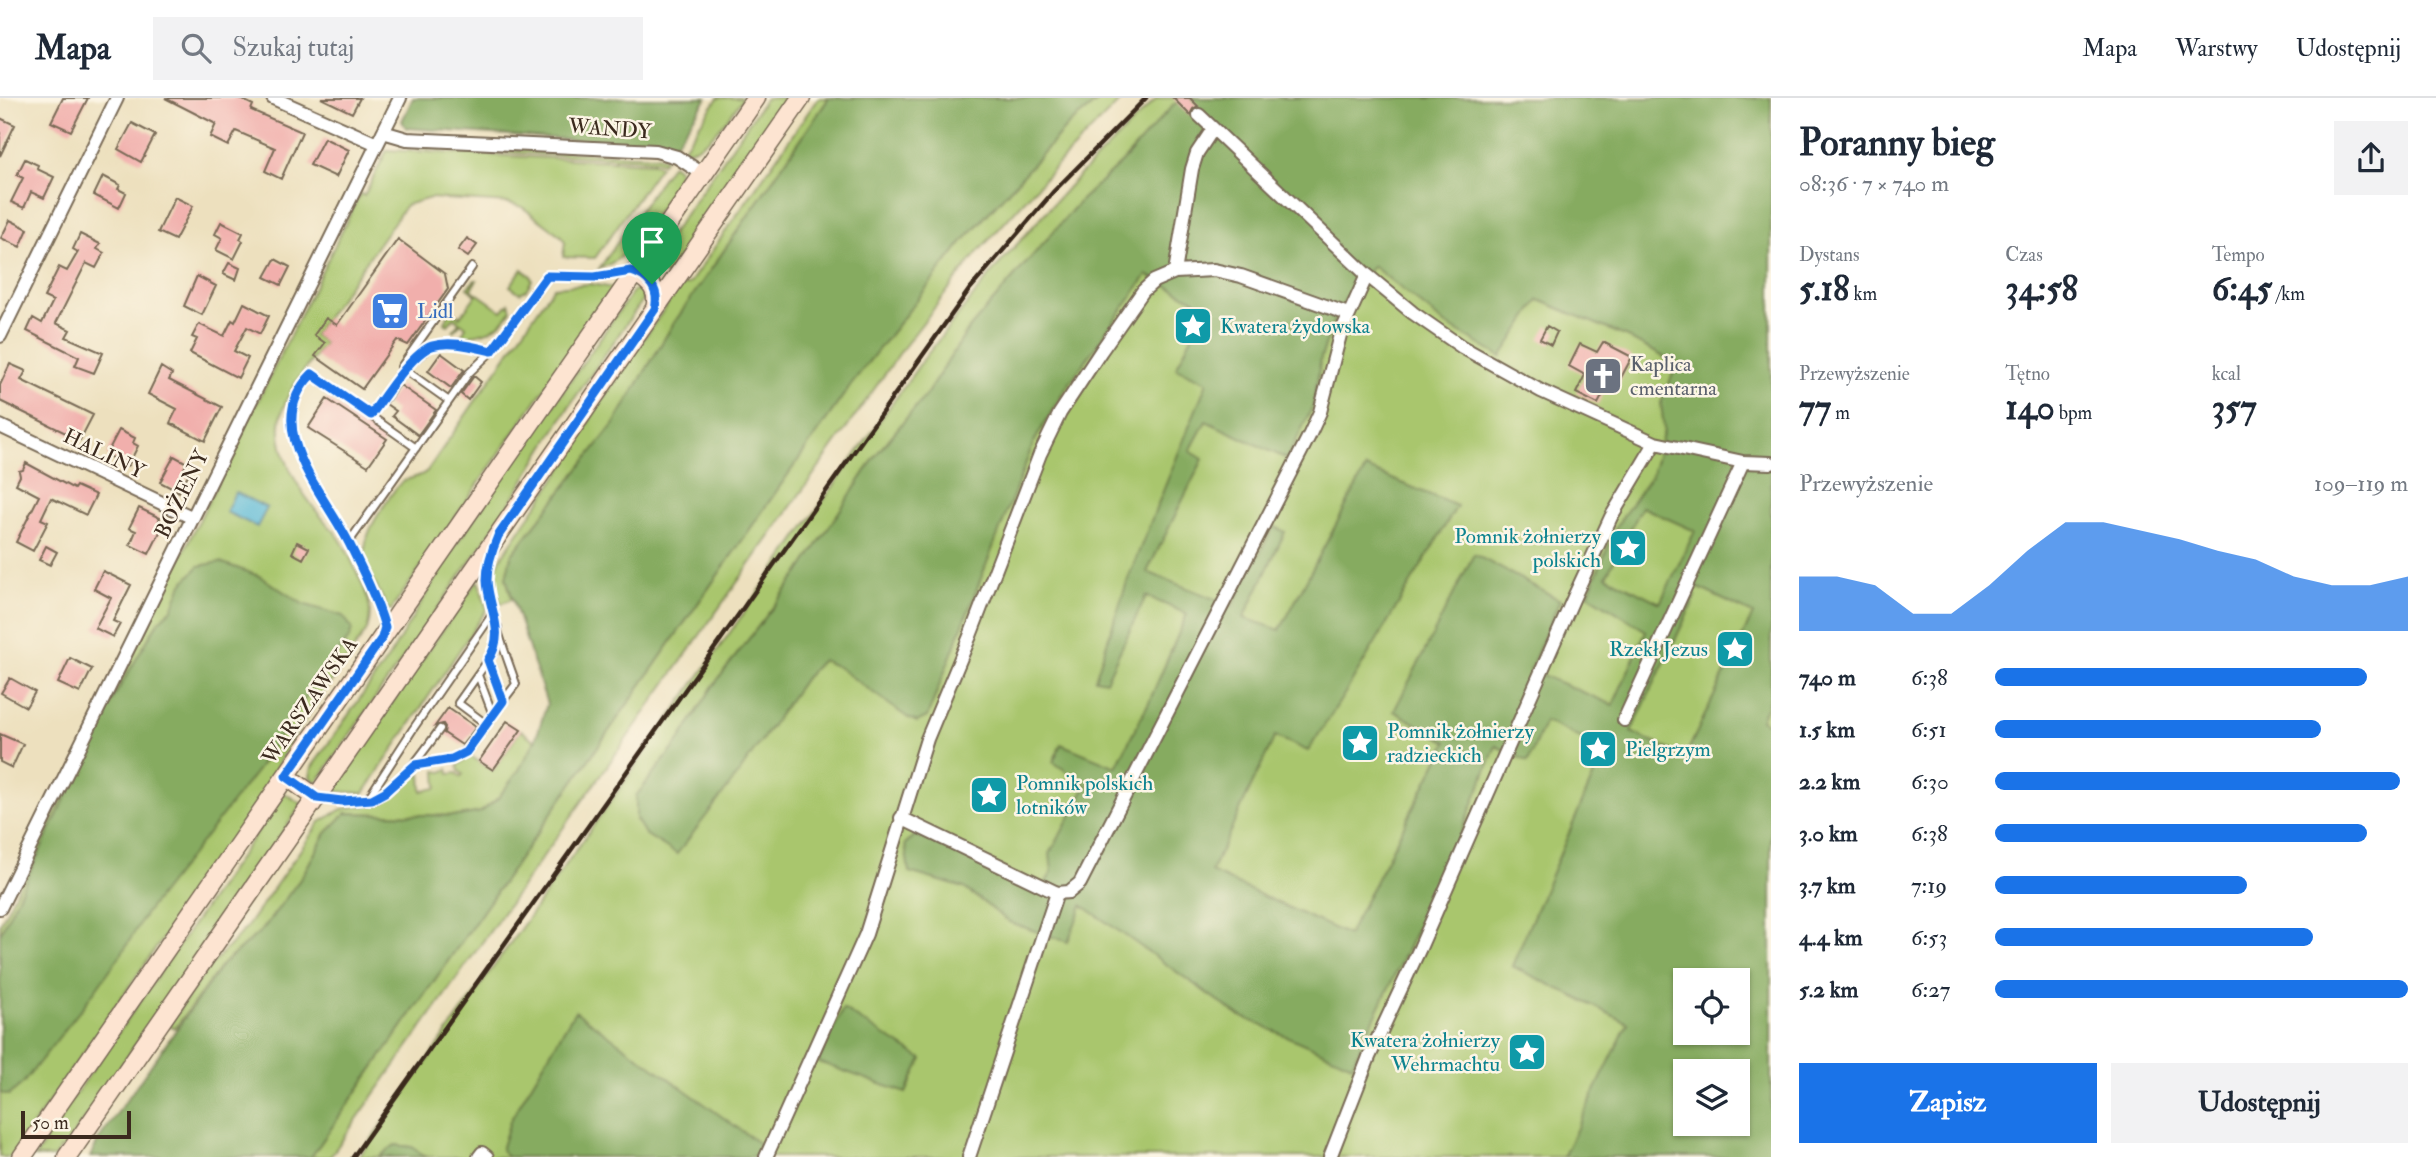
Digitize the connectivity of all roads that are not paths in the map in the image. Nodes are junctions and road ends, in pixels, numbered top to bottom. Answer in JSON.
{"nodes":[{"id":1,"x":117,"y":98,"type":"edge"},
{"id":2,"x":273,"y":98,"type":"edge"},
{"id":3,"x":400,"y":98,"type":"edge"},
{"id":4,"x":756,"y":98,"type":"edge"},
{"id":5,"x":801,"y":98,"type":"edge"},
{"id":6,"x":1199,"y":115,"type":"dead end"},
{"id":7,"x":1213,"y":129,"type":"junction"},
{"id":8,"x":380,"y":138,"type":"junction"},
{"id":9,"x":704,"y":174,"type":"junction"},
{"id":10,"x":472,"y":267,"type":"dead end"},
{"id":11,"x":635,"y":272,"type":"junction"},
{"id":12,"x":1175,"y":272,"type":"junction"},
{"id":13,"x":1367,"y":275,"type":"junction"},
{"id":14,"x":655,"y":309,"type":"junction"},
{"id":15,"x":1348,"y":314,"type":"junction"},
{"id":16,"x":0,"y":336,"type":"edge"},
{"id":17,"x":492,"y":351,"type":"junction"},
{"id":18,"x":404,"y":369,"type":"junction"},
{"id":19,"x":449,"y":401,"type":"junction"},
{"id":20,"x":371,"y":415,"type":"junction"},
{"id":21,"x":0,"y":426,"type":"edge"},
{"id":22,"x":1655,"y":443,"type":"junction"},
{"id":23,"x":416,"y":448,"type":"junction"},
{"id":24,"x":1743,"y":462,"type":"junction"},
{"id":25,"x":1771,"y":463,"type":"edge"},
{"id":26,"x":191,"y":517,"type":"junction"},
{"id":27,"x":498,"y":536,"type":"junction"},
{"id":28,"x":349,"y":542,"type":"junction"},
{"id":29,"x":494,"y":612,"type":"junction"},
{"id":30,"x":498,"y":627,"type":"junction"},
{"id":31,"x":382,"y":638,"type":"junction"},
{"id":32,"x":488,"y":660,"type":"junction"},
{"id":33,"x":478,"y":675,"type":"junction"},
{"id":34,"x":503,"y":701,"type":"junction"},
{"id":35,"x":458,"y":703,"type":"junction"},
{"id":36,"x":453,"y":711,"type":"dead end"},
{"id":37,"x":493,"y":715,"type":"junction"},
{"id":38,"x":1624,"y":720,"type":"dead end"},
{"id":39,"x":486,"y":724,"type":"junction"},
{"id":40,"x":440,"y":729,"type":"dead end"},
{"id":41,"x":415,"y":765,"type":"junction"},
{"id":42,"x":286,"y":776,"type":"junction"},
{"id":43,"x":317,"y":798,"type":"junction"},
{"id":44,"x":367,"y":800,"type":"junction"},
{"id":45,"x":901,"y":818,"type":"junction"},
{"id":46,"x":1057,"y":893,"type":"junction"},
{"id":47,"x":0,"y":908,"type":"edge"},
{"id":48,"x":22,"y":1157,"type":"edge"},
{"id":49,"x":67,"y":1157,"type":"edge"},
{"id":50,"x":479,"y":1157,"type":"edge"},
{"id":51,"x":487,"y":1157,"type":"edge"},
{"id":52,"x":766,"y":1157,"type":"edge"},
{"id":53,"x":969,"y":1157,"type":"edge"},
{"id":54,"x":1330,"y":1157,"type":"edge"}],
"edges":[{"from":1,"to":16,"type":"street"},
{"from":2,"to":8,"type":"street","name":"WANDY"},
{"from":3,"to":8,"type":"street","name":"BOŻENY"},
{"from":4,"to":9,"type":"main road","name":"WARSZAWSKA"},
{"from":5,"to":14,"type":"main road"},
{"from":6,"to":7,"type":"street"},
{"from":7,"to":12,"type":"street"},
{"from":7,"to":13,"type":"street"},
{"from":8,"to":9,"type":"street","name":"WANDY"},
{"from":8,"to":26,"type":"street","name":"BOŻENY"},
{"from":9,"to":11,"type":"main road","name":"WARSZAWSKA"},
{"from":10,"to":18,"type":"lane"},
{"from":11,"to":14,"type":"main road"},
{"from":11,"to":17,"type":"lane"},
{"from":11,"to":31,"type":"main road","name":"WARSZAWSKA"},
{"from":12,"to":15,"type":"street"},
{"from":12,"to":45,"type":"street"},
{"from":13,"to":15,"type":"street"},
{"from":13,"to":22,"type":"street"},
{"from":14,"to":27,"type":"main road"},
{"from":15,"to":46,"type":"street"},
{"from":17,"to":18,"type":"lane"},
{"from":17,"to":19,"type":"lane"},
{"from":18,"to":19,"type":"lane"},
{"from":18,"to":20,"type":"lane"},
{"from":19,"to":23,"type":"lane"},
{"from":20,"to":23,"type":"lane"},
{"from":20,"to":28,"type":"lane"},
{"from":21,"to":26,"type":"street","name":"HALINY"},
{"from":22,"to":24,"type":"street"},
{"from":22,"to":54,"type":"street"},
{"from":23,"to":28,"type":"lane"},
{"from":24,"to":25,"type":"street"},
{"from":24,"to":38,"type":"street"},
{"from":26,"to":47,"type":"street","name":"BOŻENY"},
{"from":27,"to":29,"type":"lane"},
{"from":27,"to":43,"type":"main road"},
{"from":28,"to":31,"type":"lane"},
{"from":29,"to":30,"type":"lane"},
{"from":29,"to":44,"type":"lane"},
{"from":30,"to":32,"type":"lane"},
{"from":30,"to":34,"type":"lane"},
{"from":31,"to":42,"type":"main road","name":"WARSZAWSKA"},
{"from":32,"to":33,"type":"lane"},
{"from":32,"to":34,"type":"lane"},
{"from":33,"to":35,"type":"lane"},
{"from":33,"to":37,"type":"lane"},
{"from":34,"to":37,"type":"lane"},
{"from":35,"to":36,"type":"lane"},
{"from":35,"to":39,"type":"lane"},
{"from":37,"to":39,"type":"lane"},
{"from":39,"to":41,"type":"lane"},
{"from":40,"to":41,"type":"lane"},
{"from":41,"to":44,"type":"lane"},
{"from":42,"to":43,"type":"main road"},
{"from":42,"to":48,"type":"main road","name":"WARSZAWSKA"},
{"from":43,"to":44,"type":"lane"},
{"from":43,"to":49,"type":"main road"},
{"from":45,"to":46,"type":"street"},
{"from":45,"to":52,"type":"street"},
{"from":46,"to":53,"type":"street"},
{"from":50,"to":51,"type":"street"}]}
